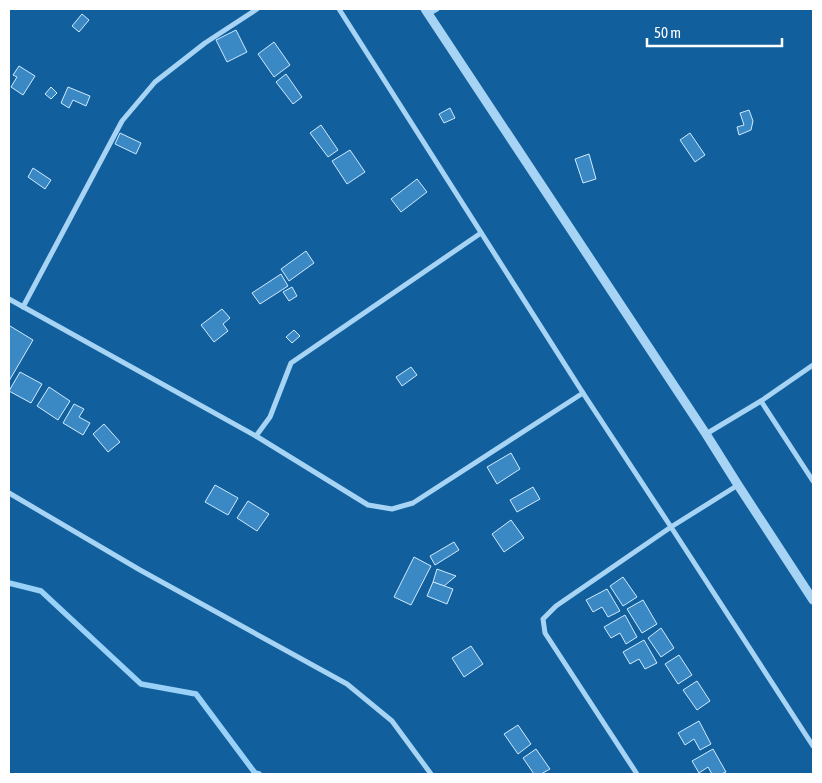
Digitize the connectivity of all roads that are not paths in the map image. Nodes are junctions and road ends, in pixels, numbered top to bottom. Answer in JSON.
{"nodes":[{"id":1,"x":257,"y":9,"type":"edge"},
{"id":2,"x":339,"y":9,"type":"edge"},
{"id":3,"x":436,"y":9,"type":"edge"},
{"id":4,"x":427,"y":12,"type":"edge"},
{"id":5,"x":481,"y":233,"type":"junction"},
{"id":6,"x":9,"y":299,"type":"edge"},
{"id":7,"x":23,"y":307,"type":"junction"},
{"id":8,"x":813,"y":366,"type":"edge"},
{"id":9,"x":583,"y":393,"type":"junction"},
{"id":10,"x":761,"y":401,"type":"junction"},
{"id":11,"x":706,"y":434,"type":"junction"},
{"id":12,"x":256,"y":436,"type":"junction"},
{"id":13,"x":813,"y":481,"type":"edge"},
{"id":14,"x":738,"y":485,"type":"junction"},
{"id":15,"x":9,"y":493,"type":"edge"},
{"id":16,"x":671,"y":527,"type":"junction"},
{"id":17,"x":813,"y":600,"type":"edge"},
{"id":18,"x":813,"y":746,"type":"edge"},
{"id":19,"x":431,"y":774,"type":"edge"},
{"id":20,"x":637,"y":774,"type":"edge"}],
"edges":[{"from":1,"to":7,"type":"street"},
{"from":2,"to":5,"type":"street"},
{"from":3,"to":4,"type":"street"},
{"from":4,"to":11,"type":"street"},
{"from":5,"to":9,"type":"street"},
{"from":5,"to":12,"type":"street"},
{"from":6,"to":7,"type":"street"},
{"from":7,"to":12,"type":"street"},
{"from":8,"to":10,"type":"street"},
{"from":9,"to":12,"type":"street"},
{"from":9,"to":16,"type":"street"},
{"from":10,"to":11,"type":"street"},
{"from":10,"to":13,"type":"street"},
{"from":11,"to":14,"type":"street"},
{"from":14,"to":16,"type":"street"},
{"from":14,"to":17,"type":"street"},
{"from":15,"to":19,"type":"street"},
{"from":16,"to":18,"type":"street"},
{"from":16,"to":20,"type":"street"}]}
